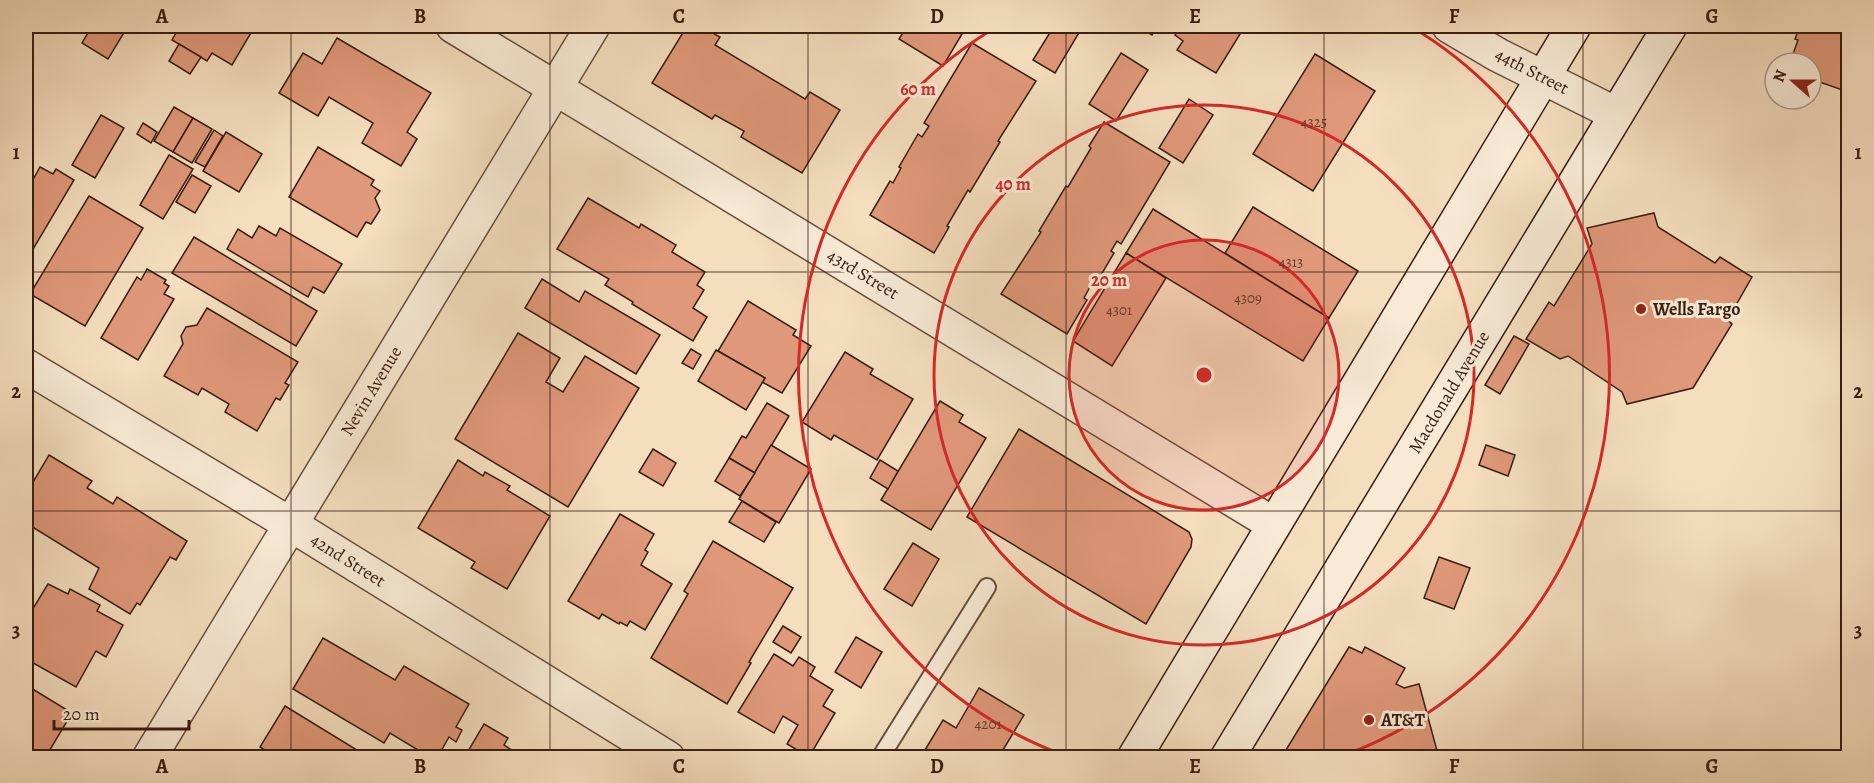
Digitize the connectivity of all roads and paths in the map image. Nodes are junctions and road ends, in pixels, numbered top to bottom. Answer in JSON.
{"nodes":[{"id":1,"x":453,"y":26,"type":"edge"},
{"id":2,"x":593,"y":26,"type":"edge"},
{"id":3,"x":1449,"y":26,"type":"edge"},
{"id":4,"x":1574,"y":26,"type":"edge"},
{"id":5,"x":1670,"y":26,"type":"edge"},
{"id":6,"x":1544,"y":76,"type":"junction"},
{"id":7,"x":555,"y":87,"type":"junction"},
{"id":8,"x":1616,"y":114,"type":"junction"},
{"id":9,"x":26,"y":366,"type":"edge"},
{"id":10,"x":290,"y":524,"type":"junction"},
{"id":11,"x":1273,"y":524,"type":"junction"},
{"id":12,"x":987,"y":587,"type":"dead end"},
{"id":13,"x":149,"y":758,"type":"edge"},
{"id":14,"x":668,"y":758,"type":"edge"},
{"id":15,"x":880,"y":758,"type":"edge"},
{"id":16,"x":1134,"y":758,"type":"edge"},
{"id":17,"x":1227,"y":758,"type":"edge"}],
"edges":[{"from":1,"to":7,"type":"street","name":"43rd Street"},
{"from":2,"to":7,"type":"street","name":"Nevin Avenue"},
{"from":3,"to":6,"type":"street","name":"44th Street"},
{"from":4,"to":6,"type":"street"},
{"from":5,"to":8,"type":"street","name":"Macdonald Avenue"},
{"from":6,"to":8,"type":"street","name":"44th Street"},
{"from":6,"to":11,"type":"street"},
{"from":7,"to":10,"type":"street","name":"Nevin Avenue"},
{"from":7,"to":11,"type":"street","name":"43rd Street"},
{"from":8,"to":17,"type":"street","name":"Macdonald Avenue"},
{"from":9,"to":10,"type":"street","name":"42nd Street"},
{"from":10,"to":13,"type":"street","name":"Nevin Avenue"},
{"from":10,"to":14,"type":"street","name":"42nd Street"},
{"from":11,"to":16,"type":"street"},
{"from":12,"to":15,"type":"lane"}]}
